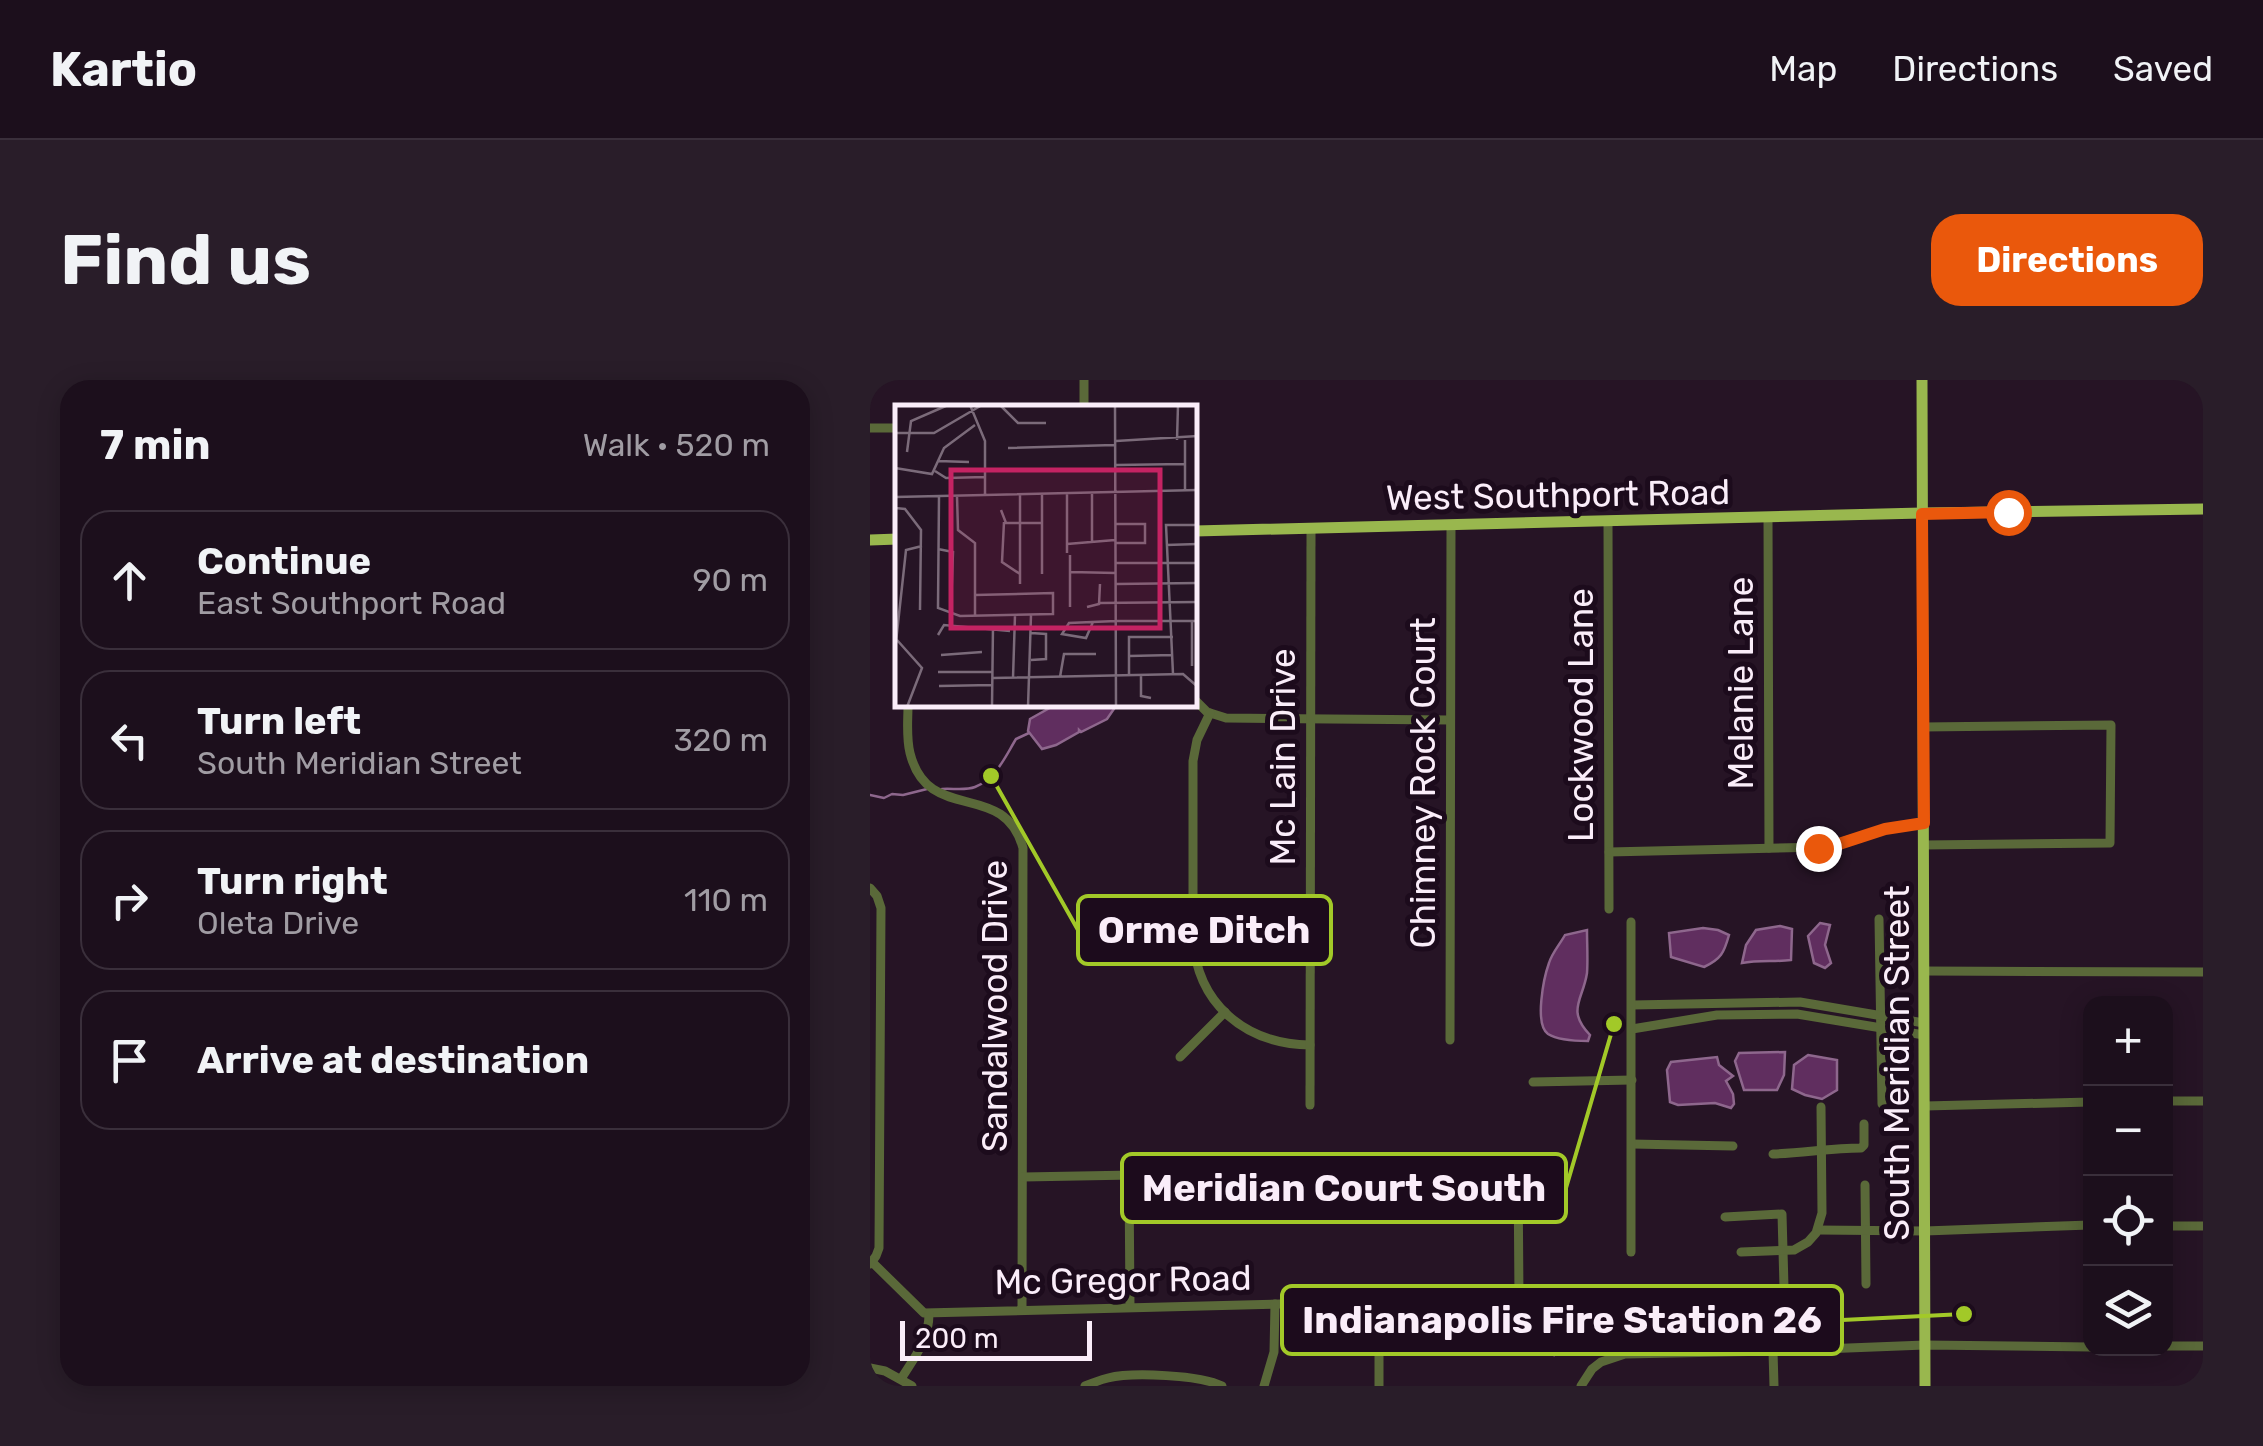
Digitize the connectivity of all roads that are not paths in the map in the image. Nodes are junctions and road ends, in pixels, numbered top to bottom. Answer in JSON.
{"nodes":[{"id":1,"x":1922,"y":380,"type":"edge"},
{"id":2,"x":2203,"y":510,"type":"edge"},
{"id":3,"x":1922,"y":514,"type":"junction"},
{"id":4,"x":1768,"y":517,"type":"junction"},
{"id":5,"x":1608,"y":521,"type":"junction"},
{"id":6,"x":1451,"y":525,"type":"junction"},
{"id":7,"x":1311,"y":528,"type":"junction"},
{"id":8,"x":1198,"y":532,"type":"edge"},
{"id":9,"x":895,"y":539,"type":"edge"},
{"id":10,"x":870,"y":540,"type":"edge"},
{"id":11,"x":1198,"y":703,"type":"edge"},
{"id":12,"x":908,"y":708,"type":"edge"},
{"id":13,"x":1210,"y":713,"type":"junction"},
{"id":14,"x":1310,"y":718,"type":"junction"},
{"id":15,"x":1450,"y":720,"type":"junction"},
{"id":16,"x":1923,"y":727,"type":"junction"},
{"id":17,"x":1924,"y":823,"type":"junction"},
{"id":18,"x":1924,"y":845,"type":"junction"},
{"id":19,"x":1769,"y":848,"type":"junction"},
{"id":20,"x":1608,"y":852,"type":"junction"},
{"id":21,"x":870,"y":888,"type":"edge"},
{"id":22,"x":1609,"y":910,"type":"dead end"},
{"id":23,"x":1879,"y":919,"type":"dead end"},
{"id":24,"x":1631,"y":922,"type":"dead end"},
{"id":25,"x":1924,"y":971,"type":"junction"},
{"id":26,"x":2203,"y":972,"type":"edge"},
{"id":27,"x":1632,"y":1005,"type":"junction"},
{"id":28,"x":1225,"y":1012,"type":"junction"},
{"id":29,"x":1881,"y":1016,"type":"junction"},
{"id":30,"x":1881,"y":1028,"type":"junction"},
{"id":31,"x":1632,"y":1029,"type":"junction"},
{"id":32,"x":1924,"y":1029,"type":"junction"},
{"id":33,"x":1450,"y":1040,"type":"dead end"},
{"id":34,"x":1310,"y":1045,"type":"junction"},
{"id":35,"x":1180,"y":1057,"type":"dead end"},
{"id":36,"x":1632,"y":1080,"type":"junction"},
{"id":37,"x":1533,"y":1082,"type":"dead end"},
{"id":38,"x":2173,"y":1101,"type":"edge"},
{"id":39,"x":2203,"y":1101,"type":"edge"},
{"id":40,"x":2083,"y":1102,"type":"edge"},
{"id":41,"x":1882,"y":1104,"type":"dead end"},
{"id":42,"x":1310,"y":1105,"type":"dead end"},
{"id":43,"x":1925,"y":1106,"type":"junction"},
{"id":44,"x":1821,"y":1107,"type":"dead end"},
{"id":45,"x":1864,"y":1124,"type":"dead end"},
{"id":46,"x":1632,"y":1144,"type":"junction"},
{"id":47,"x":1732,"y":1146,"type":"dead end"},
{"id":48,"x":1822,"y":1151,"type":"junction"},
{"id":49,"x":1773,"y":1154,"type":"dead end"},
{"id":50,"x":1129,"y":1175,"type":"junction"},
{"id":51,"x":1023,"y":1177,"type":"junction"},
{"id":52,"x":1865,"y":1185,"type":"dead end"},
{"id":53,"x":1725,"y":1216,"type":"dead end"},
{"id":54,"x":2083,"y":1226,"type":"edge"},
{"id":55,"x":2173,"y":1226,"type":"edge"},
{"id":56,"x":2203,"y":1226,"type":"edge"},
{"id":57,"x":1818,"y":1230,"type":"junction"},
{"id":58,"x":1866,"y":1231,"type":"junction"},
{"id":59,"x":1925,"y":1232,"type":"junction"},
{"id":60,"x":1783,"y":1251,"type":"junction"},
{"id":61,"x":1631,"y":1252,"type":"dead end"},
{"id":62,"x":1741,"y":1252,"type":"dead end"},
{"id":63,"x":871,"y":1263,"type":"edge"},
{"id":64,"x":1866,"y":1284,"type":"dead end"},
{"id":65,"x":1784,"y":1287,"type":"dead end"},
{"id":66,"x":1379,"y":1302,"type":"junction"},
{"id":67,"x":1275,"y":1304,"type":"junction"},
{"id":68,"x":1130,"y":1307,"type":"junction"},
{"id":69,"x":1022,"y":1310,"type":"junction"},
{"id":70,"x":929,"y":1314,"type":"junction"},
{"id":71,"x":1925,"y":1344,"type":"junction"},
{"id":72,"x":2173,"y":1346,"type":"edge"},
{"id":73,"x":2203,"y":1346,"type":"edge"},
{"id":74,"x":2083,"y":1347,"type":"edge"},
{"id":75,"x":1774,"y":1351,"type":"junction"},
{"id":76,"x":870,"y":1368,"type":"edge"},
{"id":77,"x":901,"y":1379,"type":"junction"},
{"id":78,"x":1136,"y":1381,"type":"edge"},
{"id":79,"x":912,"y":1386,"type":"edge"},
{"id":80,"x":1085,"y":1386,"type":"edge"},
{"id":81,"x":1222,"y":1386,"type":"edge"},
{"id":82,"x":1264,"y":1386,"type":"edge"},
{"id":83,"x":1379,"y":1386,"type":"edge"},
{"id":84,"x":1582,"y":1386,"type":"edge"},
{"id":85,"x":1774,"y":1386,"type":"edge"},
{"id":86,"x":1925,"y":1386,"type":"edge"}],
"edges":[{"from":1,"to":3,"type":"main road","name":"South Meridian Street"},
{"from":2,"to":3,"type":"main road","name":"West Southport Road"},
{"from":3,"to":4,"type":"main road","name":"West Southport Road"},
{"from":3,"to":16,"type":"main road","name":"South Meridian Street"},
{"from":4,"to":5,"type":"main road","name":"West Southport Road"},
{"from":4,"to":19,"type":"street","name":"Melanie Lane"},
{"from":5,"to":6,"type":"main road","name":"West Southport Road"},
{"from":5,"to":20,"type":"street","name":"Lockwood Lane"},
{"from":6,"to":7,"type":"main road","name":"West Southport Road"},
{"from":6,"to":15,"type":"street","name":"Chimney Rock Court"},
{"from":7,"to":8,"type":"main road","name":"West Southport Road"},
{"from":7,"to":14,"type":"street","name":"Mc Lain Drive"},
{"from":9,"to":10,"type":"main road"},
{"from":11,"to":13,"type":"street"},
{"from":12,"to":51,"type":"street","name":"Sandalwood Drive"},
{"from":13,"to":14,"type":"street"},
{"from":13,"to":28,"type":"street"},
{"from":14,"to":15,"type":"street"},
{"from":14,"to":34,"type":"street","name":"Mc Lain Drive"},
{"from":15,"to":33,"type":"street","name":"Chimney Rock Court"},
{"from":16,"to":17,"type":"main road","name":"South Meridian Street"},
{"from":16,"to":18,"type":"street"},
{"from":17,"to":18,"type":"main road","name":"South Meridian Street"},
{"from":17,"to":19,"type":"street"},
{"from":18,"to":25,"type":"main road","name":"South Meridian Street"},
{"from":19,"to":20,"type":"street"},
{"from":20,"to":22,"type":"street","name":"Lockwood Lane"},
{"from":21,"to":63,"type":"street"},
{"from":23,"to":29,"type":"street"},
{"from":24,"to":27,"type":"street"},
{"from":25,"to":26,"type":"street"},
{"from":25,"to":32,"type":"main road","name":"South Meridian Street"},
{"from":27,"to":29,"type":"street"},
{"from":27,"to":31,"type":"street"},
{"from":28,"to":34,"type":"street"},
{"from":28,"to":35,"type":"street"},
{"from":29,"to":30,"type":"street"},
{"from":29,"to":32,"type":"street"},
{"from":30,"to":31,"type":"street"},
{"from":30,"to":32,"type":"street"},
{"from":30,"to":41,"type":"street"},
{"from":31,"to":36,"type":"street"},
{"from":32,"to":43,"type":"main road","name":"South Meridian Street"},
{"from":34,"to":42,"type":"street","name":"Mc Lain Drive"},
{"from":36,"to":37,"type":"street"},
{"from":36,"to":46,"type":"street"},
{"from":38,"to":39,"type":"street"},
{"from":40,"to":43,"type":"street"},
{"from":43,"to":59,"type":"main road","name":"South Meridian Street"},
{"from":44,"to":48,"type":"street"},
{"from":45,"to":48,"type":"street"},
{"from":46,"to":47,"type":"street"},
{"from":46,"to":61,"type":"street"},
{"from":48,"to":49,"type":"street"},
{"from":48,"to":57,"type":"street"},
{"from":50,"to":51,"type":"street"},
{"from":50,"to":66,"type":"street","name":"Mc Gregor Road"},
{"from":50,"to":68,"type":"street"},
{"from":51,"to":69,"type":"street","name":"Sandalwood Drive"},
{"from":52,"to":58,"type":"street"},
{"from":53,"to":60,"type":"street"},
{"from":54,"to":59,"type":"street"},
{"from":55,"to":56,"type":"street"},
{"from":57,"to":58,"type":"street"},
{"from":57,"to":60,"type":"street"},
{"from":58,"to":59,"type":"street"},
{"from":58,"to":64,"type":"street"},
{"from":59,"to":71,"type":"main road","name":"South Meridian Street"},
{"from":60,"to":62,"type":"street"},
{"from":60,"to":65,"type":"street"},
{"from":63,"to":70,"type":"street"},
{"from":66,"to":67,"type":"street","name":"Mc Gregor Road"},
{"from":66,"to":83,"type":"street"},
{"from":67,"to":68,"type":"street","name":"Mc Gregor Road"},
{"from":67,"to":82,"type":"street"},
{"from":68,"to":69,"type":"street","name":"Mc Gregor Road"},
{"from":69,"to":70,"type":"street","name":"Mc Gregor Road"},
{"from":70,"to":77,"type":"street"},
{"from":71,"to":74,"type":"street"},
{"from":71,"to":75,"type":"street"},
{"from":71,"to":86,"type":"main road","name":"South Meridian Street"},
{"from":72,"to":73,"type":"street"},
{"from":75,"to":84,"type":"street"},
{"from":75,"to":85,"type":"street"},
{"from":76,"to":77,"type":"street"},
{"from":77,"to":79,"type":"street"},
{"from":78,"to":80,"type":"street"},
{"from":78,"to":81,"type":"street"}]}
